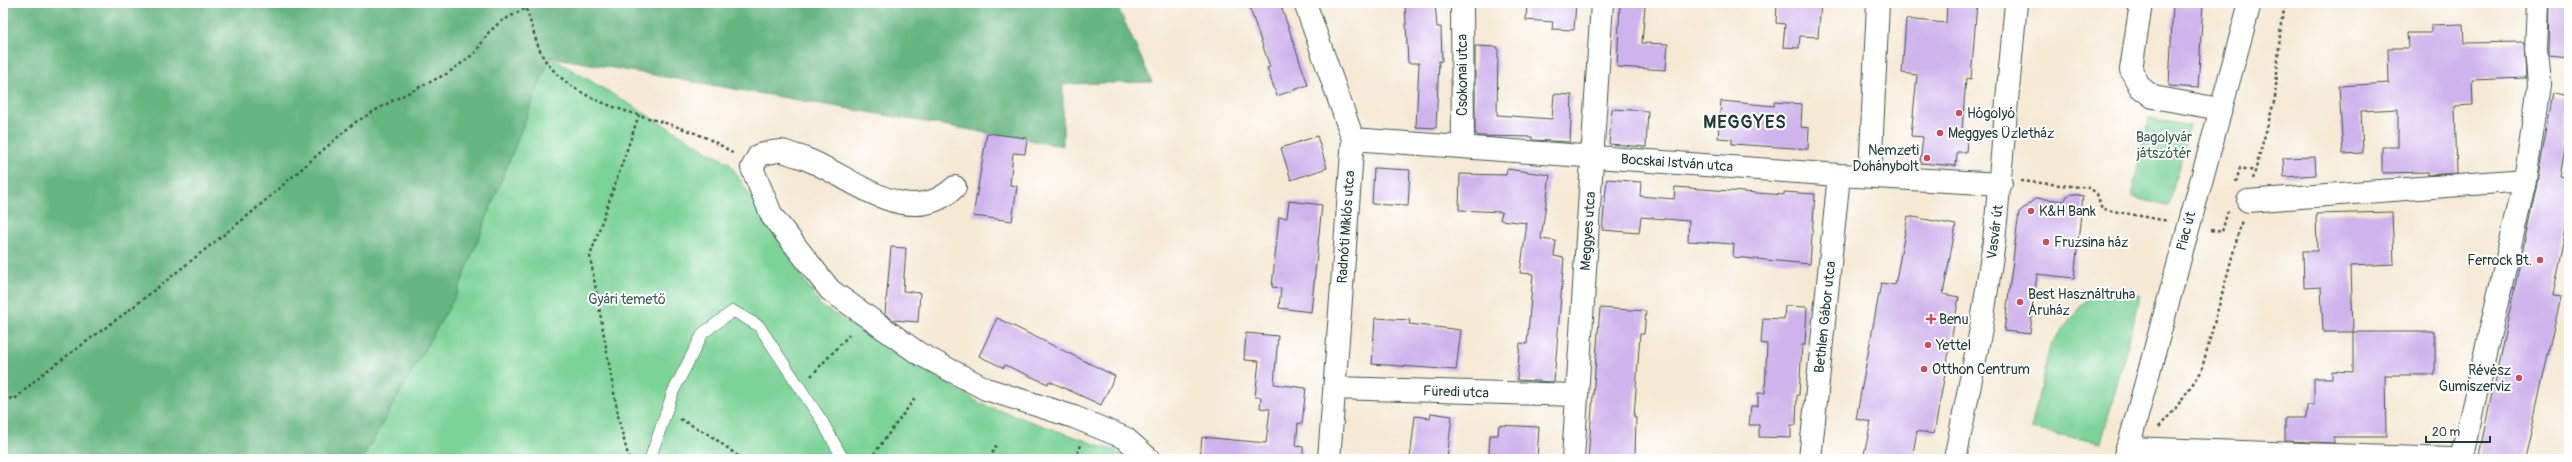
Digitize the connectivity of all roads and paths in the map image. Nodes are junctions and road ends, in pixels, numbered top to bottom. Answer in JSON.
{"nodes":[{"id":1,"x":1305,"y":3,"type":"edge"},
{"id":2,"x":1462,"y":3,"type":"edge"},
{"id":3,"x":1602,"y":3,"type":"edge"},
{"id":4,"x":1878,"y":3,"type":"edge"},
{"id":5,"x":2016,"y":3,"type":"edge"},
{"id":6,"x":2141,"y":3,"type":"edge"},
{"id":7,"x":2250,"y":3,"type":"edge"},
{"id":8,"x":2286,"y":3,"type":"edge"},
{"id":9,"x":2538,"y":3,"type":"edge"},
{"id":10,"x":2220,"y":109,"type":"junction"},
{"id":11,"x":639,"y":115,"type":"junction"},
{"id":12,"x":1353,"y":139,"type":"junction"},
{"id":13,"x":1463,"y":146,"type":"junction"},
{"id":14,"x":1593,"y":156,"type":"junction"},
{"id":15,"x":752,"y":168,"type":"junction"},
{"id":16,"x":1839,"y":175,"type":"junction"},
{"id":17,"x":1870,"y":176,"type":"junction"},
{"id":18,"x":2525,"y":180,"type":"junction"},
{"id":19,"x":2010,"y":182,"type":"junction"},
{"id":20,"x":955,"y":187,"type":"dead end"},
{"id":21,"x":2248,"y":201,"type":"junction"},
{"id":22,"x":2168,"y":221,"type":"dead end"},
{"id":23,"x":849,"y":335,"type":"dead end"},
{"id":24,"x":800,"y":388,"type":"junction"},
{"id":25,"x":1335,"y":388,"type":"junction"},
{"id":26,"x":1576,"y":395,"type":"junction"},
{"id":27,"x":916,"y":397,"type":"dead end"},
{"id":28,"x":3,"y":399,"type":"edge"},
{"id":29,"x":667,"y":411,"type":"junction"},
{"id":30,"x":996,"y":445,"type":"dead end"},
{"id":31,"x":2132,"y":452,"type":"edge"},
{"id":32,"x":2296,"y":456,"type":"edge"},
{"id":33,"x":629,"y":459,"type":"edge"},
{"id":34,"x":650,"y":459,"type":"edge"},
{"id":35,"x":742,"y":459,"type":"edge"},
{"id":36,"x":843,"y":459,"type":"edge"},
{"id":37,"x":870,"y":459,"type":"edge"},
{"id":38,"x":990,"y":459,"type":"edge"},
{"id":39,"x":1149,"y":459,"type":"edge"},
{"id":40,"x":1329,"y":459,"type":"edge"},
{"id":41,"x":1573,"y":459,"type":"edge"},
{"id":42,"x":1810,"y":459,"type":"edge"},
{"id":43,"x":1955,"y":459,"type":"edge"},
{"id":44,"x":2450,"y":459,"type":"edge"},
{"id":45,"x":2461,"y":459,"type":"edge"}],
"edges":[{"from":1,"to":12,"type":"street","name":"Radnóti Miklós utca"},
{"from":2,"to":13,"type":"street","name":"Csokonai utca"},
{"from":3,"to":14,"type":"street","name":"Meggyes utca"},
{"from":4,"to":17,"type":"street"},
{"from":5,"to":19,"type":"street","name":"Vasvár út"},
{"from":6,"to":10,"type":"street"},
{"from":7,"to":10,"type":"street","name":"Piac út"},
{"from":8,"to":21,"type":"path"},
{"from":9,"to":18,"type":"street"},
{"from":10,"to":31,"type":"street","name":"Piac út"},
{"from":11,"to":15,"type":"path"},
{"from":11,"to":28,"type":"path"},
{"from":11,"to":33,"type":"path"},
{"from":12,"to":13,"type":"street","name":"Bocskai István utca"},
{"from":12,"to":25,"type":"street","name":"Radnóti Miklós utca"},
{"from":13,"to":14,"type":"street","name":"Bocskai István utca"},
{"from":14,"to":16,"type":"street","name":"Bocskai István utca"},
{"from":14,"to":26,"type":"street","name":"Meggyes utca"},
{"from":15,"to":20,"type":"street"},
{"from":15,"to":39,"type":"street"},
{"from":16,"to":17,"type":"street","name":"Bocskai István utca"},
{"from":16,"to":42,"type":"street","name":"Bethlen Gábor utca"},
{"from":17,"to":19,"type":"street","name":"Bocskai István utca"},
{"from":18,"to":21,"type":"street"},
{"from":18,"to":45,"type":"street"},
{"from":19,"to":22,"type":"path"},
{"from":19,"to":43,"type":"street","name":"Vasvár út"},
{"from":21,"to":31,"type":"path"},
{"from":23,"to":24,"type":"path"},
{"from":24,"to":29,"type":"lane"},
{"from":24,"to":36,"type":"lane"},
{"from":25,"to":26,"type":"street","name":"Füredi utca"},
{"from":25,"to":40,"type":"street","name":"Radnóti Miklós utca"},
{"from":26,"to":41,"type":"street","name":"Meggyes utca"},
{"from":27,"to":37,"type":"path"},
{"from":29,"to":34,"type":"lane"},
{"from":29,"to":35,"type":"path"},
{"from":30,"to":38,"type":"path"},
{"from":31,"to":32,"type":"street"},
{"from":32,"to":44,"type":"street"}]}
